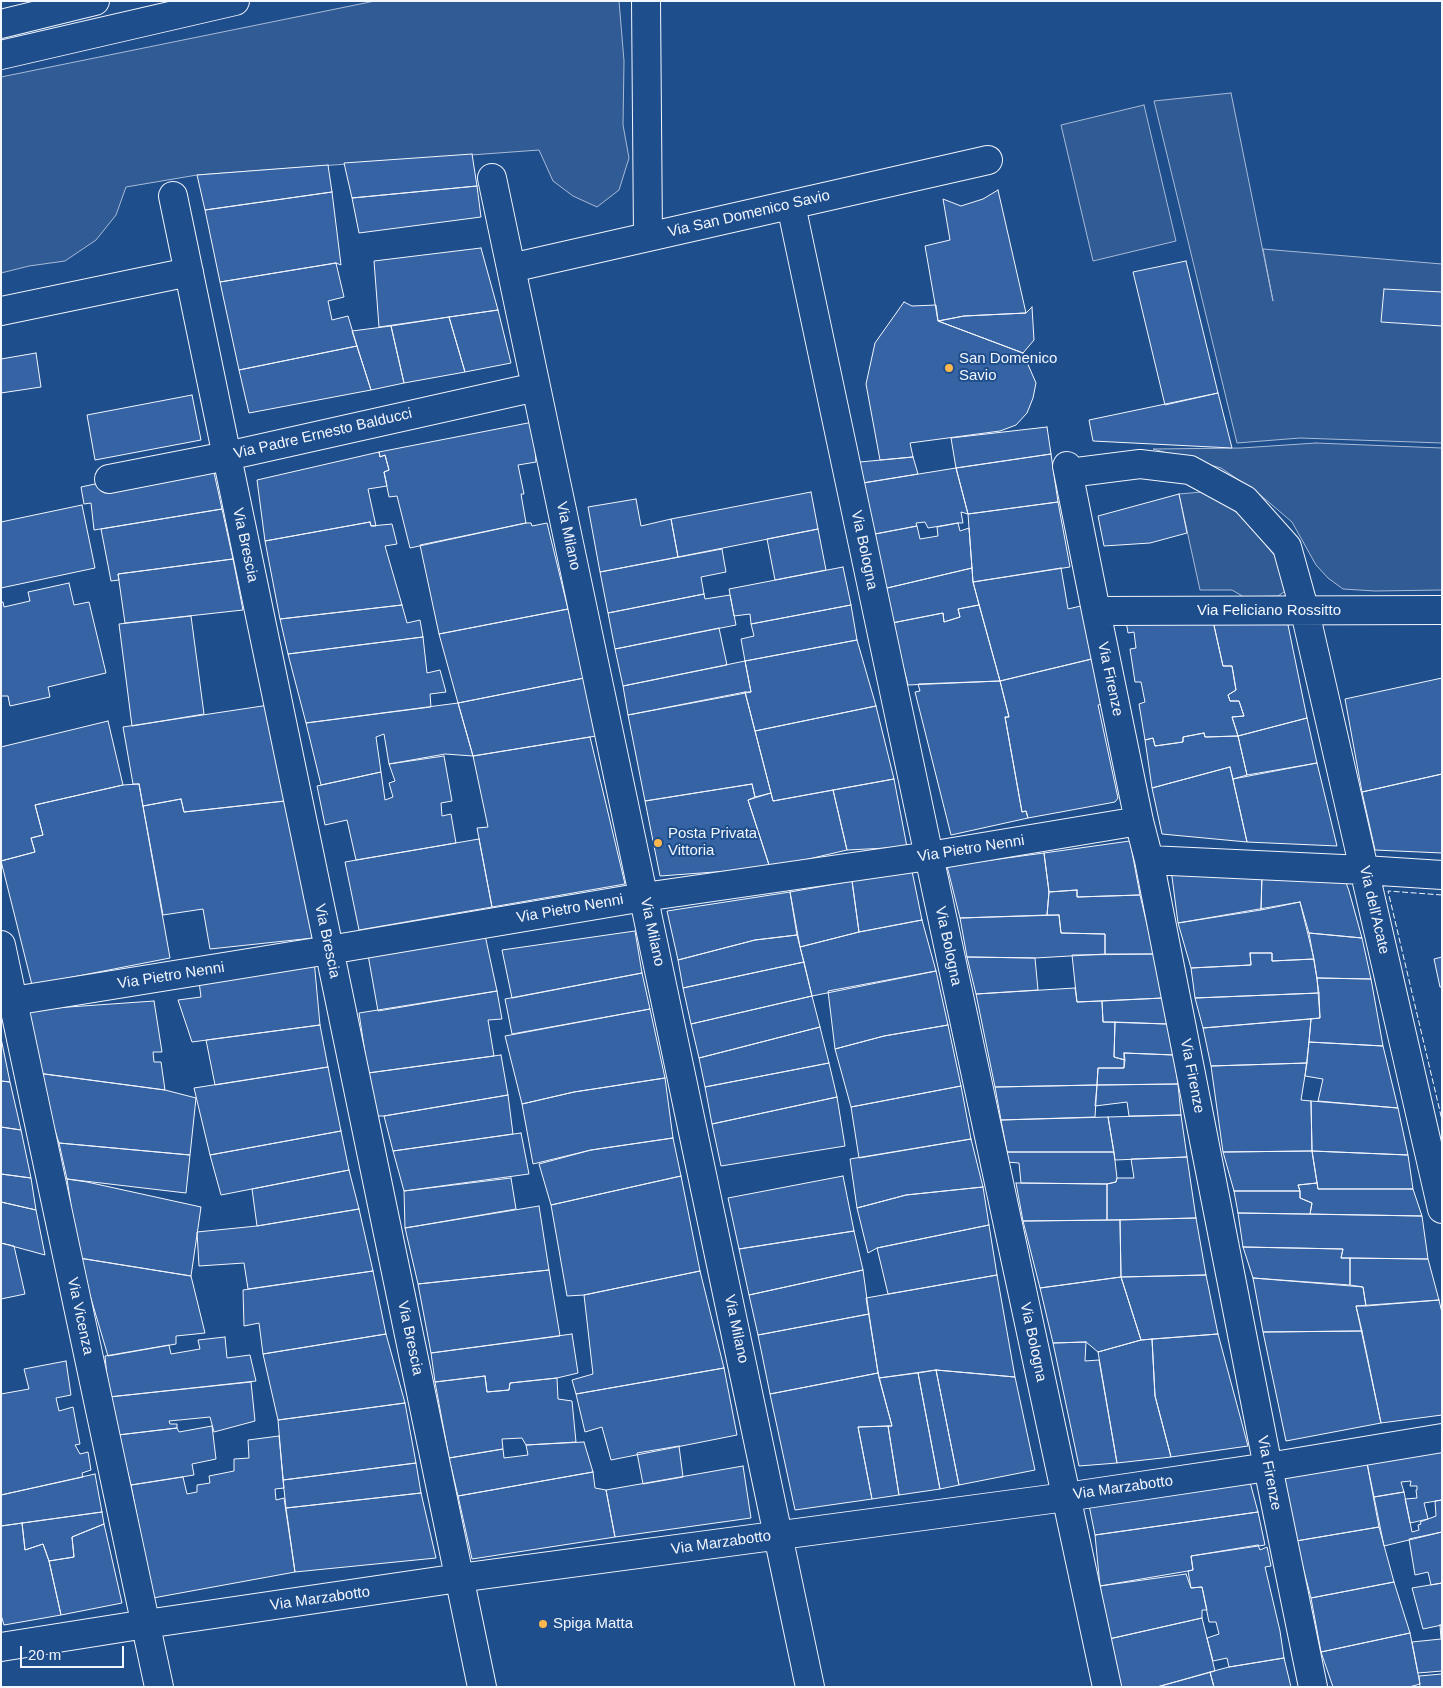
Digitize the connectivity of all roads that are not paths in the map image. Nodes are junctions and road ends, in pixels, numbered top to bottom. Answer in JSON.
{"nodes":[{"id":1,"x":95,"y":1,"type":"edge"},
{"id":2,"x":234,"y":1,"type":"edge"},
{"id":3,"x":646,"y":1,"type":"edge"},
{"id":4,"x":1,"y":24,"type":"edge"},
{"id":5,"x":1,"y":55,"type":"edge"},
{"id":6,"x":988,"y":160,"type":"dead end"},
{"id":7,"x":492,"y":178,"type":"dead end"},
{"id":8,"x":173,"y":196,"type":"dead end"},
{"id":9,"x":791,"y":204,"type":"junction"},
{"id":10,"x":648,"y":237,"type":"junction"},
{"id":11,"x":511,"y":268,"type":"junction"},
{"id":12,"x":189,"y":272,"type":"junction"},
{"id":13,"x":1,"y":311,"type":"edge"},
{"id":14,"x":536,"y":387,"type":"junction"},
{"id":15,"x":227,"y":456,"type":"junction"},
{"id":16,"x":1068,"y":469,"type":"joint"},
{"id":17,"x":109,"y":479,"type":"dead end"},
{"id":18,"x":1442,"y":610,"type":"edge"},
{"id":19,"x":1096,"y":611,"type":"junction"},
{"id":20,"x":1305,"y":612,"type":"junction"},
{"id":21,"x":1140,"y":821,"type":"junction"},
{"id":22,"x":929,"y":856,"type":"junction"},
{"id":23,"x":1150,"y":860,"type":"junction"},
{"id":24,"x":1364,"y":870,"type":"junction"},
{"id":25,"x":1442,"y":875,"type":"edge"},
{"id":26,"x":644,"y":897,"type":"junction"},
{"id":27,"x":1,"y":945,"type":"edge"},
{"id":28,"x":329,"y":950,"type":"junction"},
{"id":29,"x":7,"y":1001,"type":"edge"},
{"id":30,"x":1442,"y":1209,"type":"edge"},
{"id":31,"x":1442,"y":1438,"type":"edge"},
{"id":32,"x":1268,"y":1467,"type":"junction"},
{"id":33,"x":1066,"y":1497,"type":"junction"},
{"id":34,"x":779,"y":1535,"type":"junction"},
{"id":35,"x":459,"y":1578,"type":"junction"},
{"id":36,"x":146,"y":1624,"type":"junction"},
{"id":37,"x":1,"y":1647,"type":"edge"},
{"id":38,"x":159,"y":1687,"type":"edge"},
{"id":39,"x":482,"y":1687,"type":"edge"},
{"id":40,"x":810,"y":1687,"type":"edge"},
{"id":41,"x":1107,"y":1687,"type":"edge"},
{"id":42,"x":1313,"y":1687,"type":"edge"}],
"edges":[{"from":1,"to":4,"type":"street"},
{"from":2,"to":5,"type":"street"},
{"from":3,"to":10,"type":"street"},
{"from":6,"to":9,"type":"street","name":"Via San Domenico Savio"},
{"from":7,"to":11,"type":"street","name":"Via Milano"},
{"from":8,"to":12,"type":"street","name":"Via Brescia"},
{"from":9,"to":10,"type":"street","name":"Via San Domenico Savio"},
{"from":9,"to":22,"type":"street","name":"Via Bologna"},
{"from":10,"to":11,"type":"street","name":"Via San Domenico Savio"},
{"from":11,"to":14,"type":"street","name":"Via Milano"},
{"from":12,"to":13,"type":"street"},
{"from":12,"to":15,"type":"street","name":"Via Brescia"},
{"from":14,"to":15,"type":"street","name":"Via Padre Ernesto Balducci"},
{"from":14,"to":26,"type":"street","name":"Via Milano"},
{"from":15,"to":17,"type":"street","name":"Via Padre Ernesto Balducci"},
{"from":15,"to":28,"type":"street","name":"Via Brescia"},
{"from":16,"to":19,"type":"street","name":"Via Firenze"},
{"from":16,"to":20,"type":"street","name":"Via dell'Acate"},
{"from":18,"to":20,"type":"street","name":"Via Feliciano Rossitto"},
{"from":19,"to":20,"type":"street","name":"Via Feliciano Rossitto"},
{"from":19,"to":21,"type":"street","name":"Via Firenze"},
{"from":20,"to":24,"type":"street","name":"Via dell'Acate"},
{"from":21,"to":22,"type":"street","name":"Via Pietro Nenni"},
{"from":21,"to":23,"type":"street","name":"Via Firenze"},
{"from":22,"to":26,"type":"street","name":"Via Pietro Nenni"},
{"from":22,"to":33,"type":"street","name":"Via Bologna"},
{"from":23,"to":24,"type":"street"},
{"from":23,"to":32,"type":"street","name":"Via Firenze"},
{"from":24,"to":25,"type":"street"},
{"from":24,"to":30,"type":"street","name":"Via dell'Acate"},
{"from":26,"to":28,"type":"street","name":"Via Pietro Nenni"},
{"from":26,"to":34,"type":"street","name":"Via Milano"},
{"from":27,"to":29,"type":"street","name":"Via Vicenza"},
{"from":28,"to":29,"type":"street","name":"Via Pietro Nenni"},
{"from":28,"to":35,"type":"street","name":"Via Brescia"},
{"from":29,"to":36,"type":"street","name":"Via Vicenza"},
{"from":31,"to":32,"type":"street","name":"Via Marzabotto"},
{"from":32,"to":33,"type":"street","name":"Via Marzabotto"},
{"from":32,"to":42,"type":"street","name":"Via Firenze"},
{"from":33,"to":34,"type":"street","name":"Via Marzabotto"},
{"from":33,"to":41,"type":"street","name":"Via Bologna"},
{"from":34,"to":35,"type":"street","name":"Via Marzabotto"},
{"from":34,"to":40,"type":"street","name":"Via Milano"},
{"from":35,"to":36,"type":"street","name":"Via Marzabotto"},
{"from":35,"to":39,"type":"street","name":"Via Brescia"},
{"from":36,"to":37,"type":"street","name":"Via Marzabotto"},
{"from":36,"to":38,"type":"street","name":"Via Vicenza"}]}
